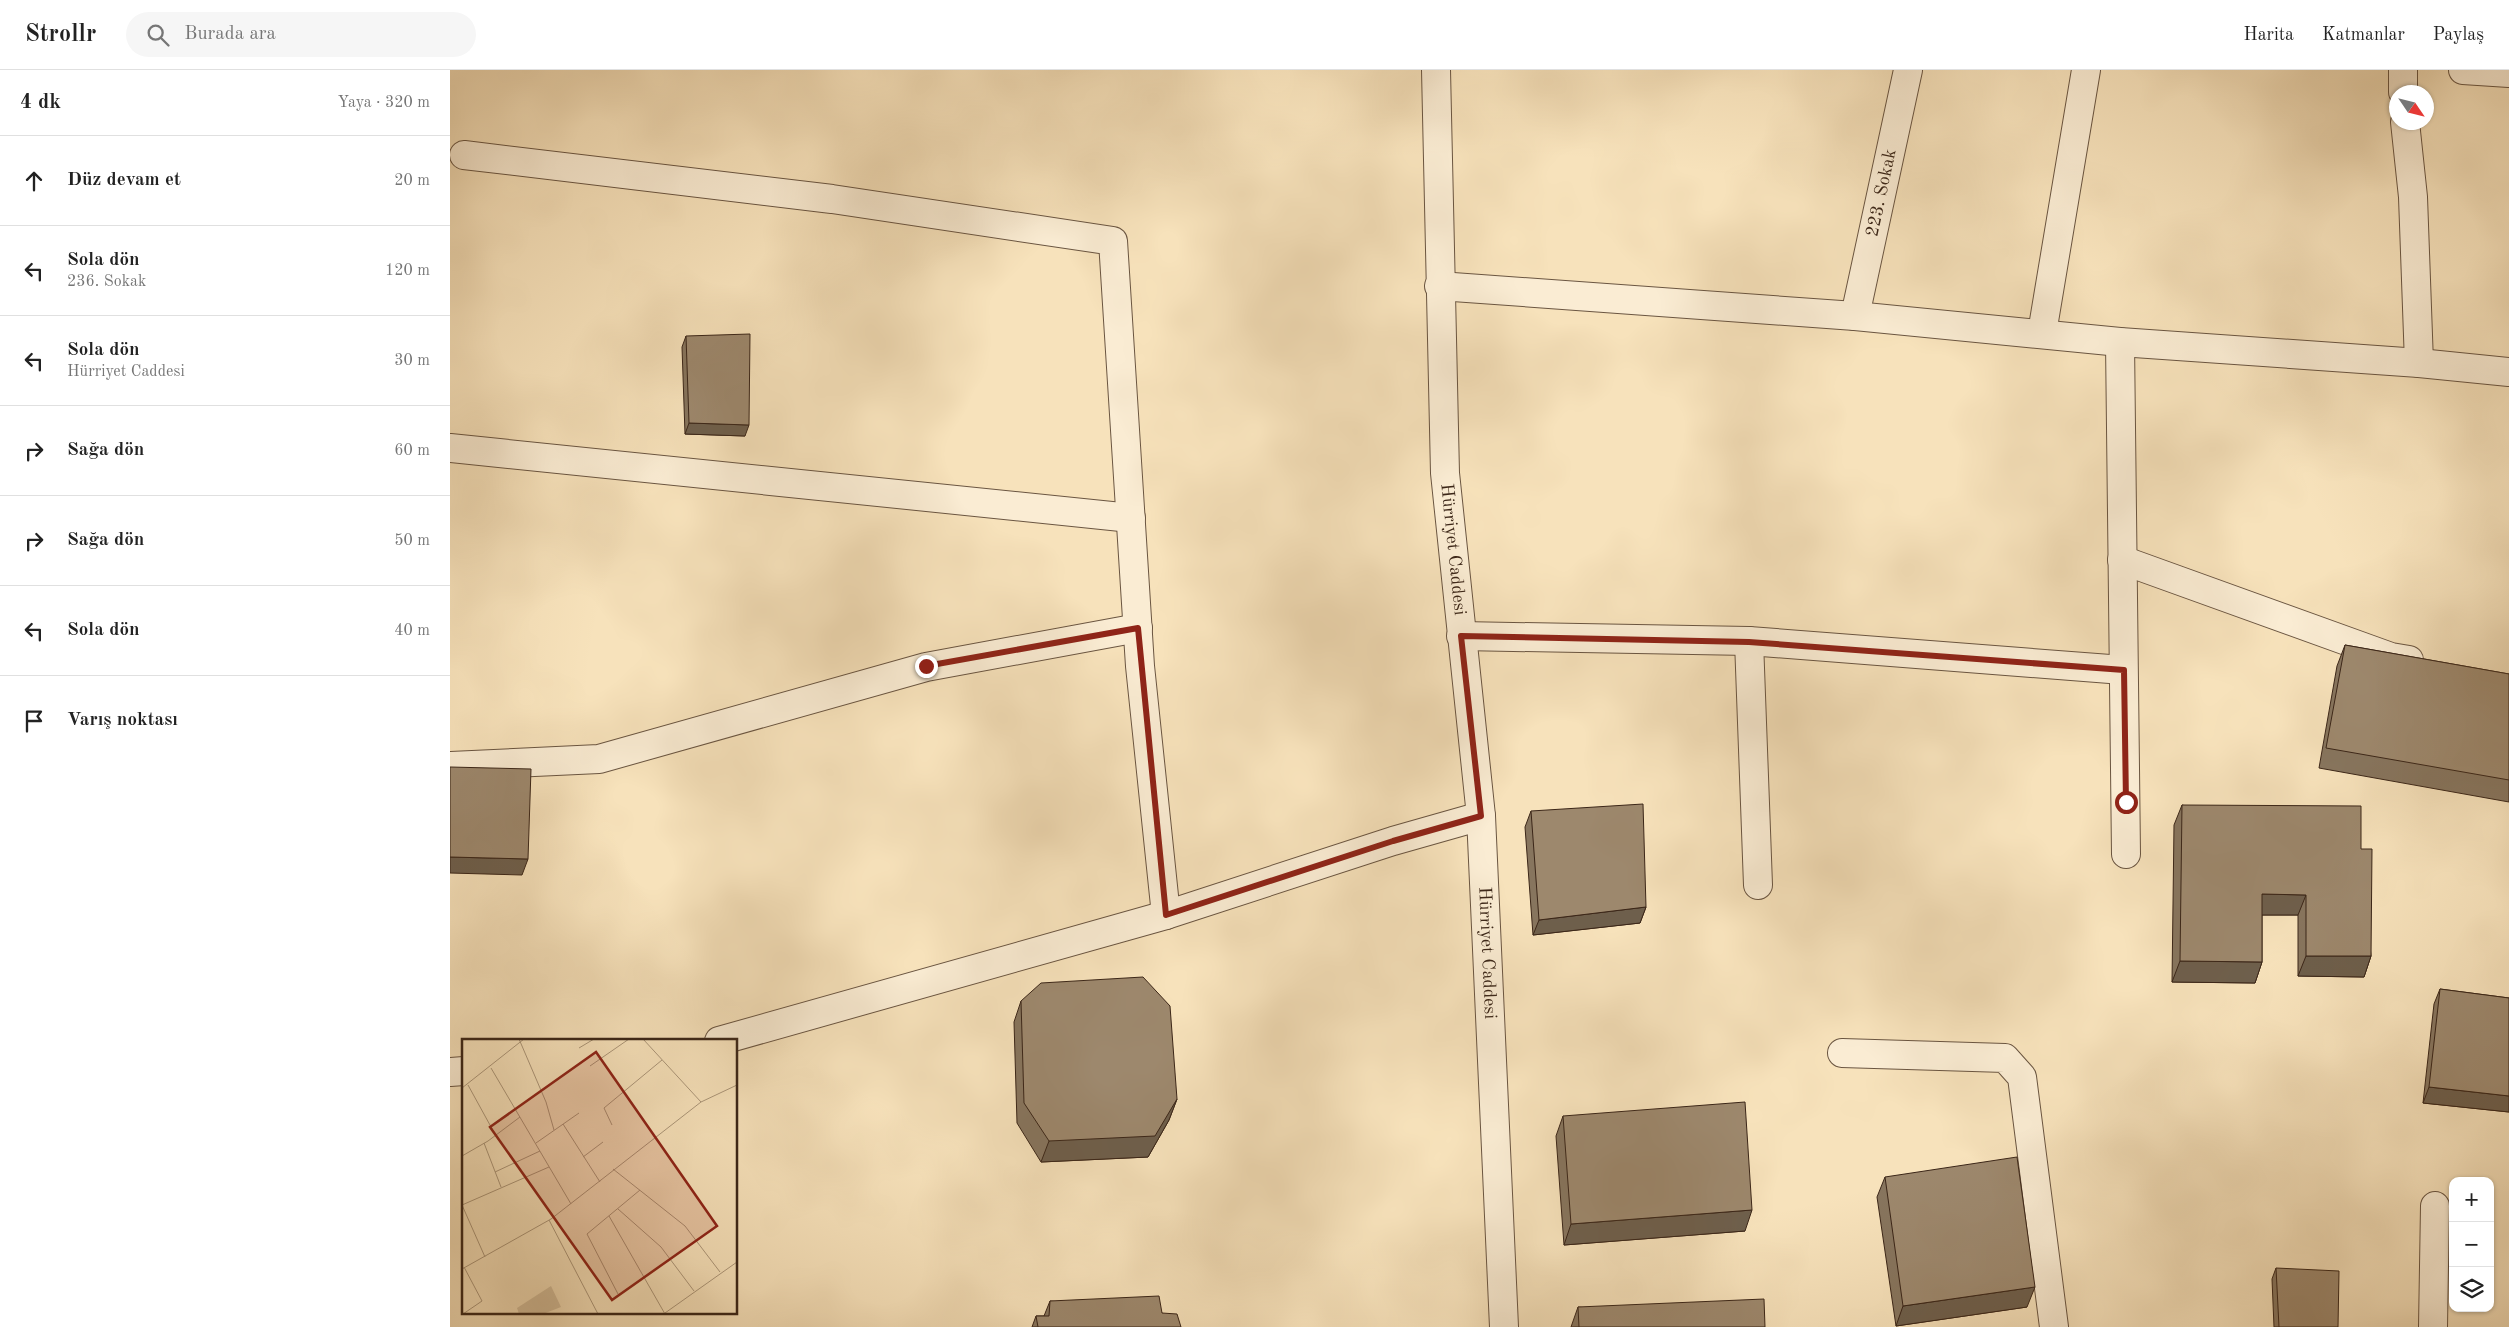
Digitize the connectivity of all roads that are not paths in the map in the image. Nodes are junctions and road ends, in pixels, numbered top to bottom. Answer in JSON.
{"nodes":[{"id":1,"x":1436,"y":70,"type":"edge"},
{"id":2,"x":1908,"y":70,"type":"edge"},
{"id":3,"x":2086,"y":70,"type":"edge"},
{"id":4,"x":2403,"y":70,"type":"edge"},
{"id":5,"x":2464,"y":70,"type":"edge"},
{"id":6,"x":2509,"y":73,"type":"edge"},
{"id":7,"x":2404,"y":85,"type":"edge"},
{"id":8,"x":2406,"y":130,"type":"edge"},
{"id":9,"x":464,"y":155,"type":"dead end"},
{"id":10,"x":1439,"y":286,"type":"junction"},
{"id":11,"x":1854,"y":316,"type":"junction"},
{"id":12,"x":2042,"y":333,"type":"junction"},
{"id":13,"x":2120,"y":342,"type":"junction"},
{"id":14,"x":2419,"y":363,"type":"junction"},
{"id":15,"x":2509,"y":372,"type":"edge"},
{"id":16,"x":450,"y":448,"type":"edge"},
{"id":17,"x":1131,"y":518,"type":"junction"},
{"id":18,"x":2122,"y":560,"type":"junction"},
{"id":19,"x":1138,"y":628,"type":"junction"},
{"id":20,"x":1461,"y":636,"type":"junction"},
{"id":21,"x":1749,"y":642,"type":"junction"},
{"id":22,"x":2436,"y":665,"type":"edge"},
{"id":23,"x":2124,"y":670,"type":"junction"},
{"id":24,"x":450,"y":766,"type":"edge"},
{"id":25,"x":1481,"y":816,"type":"junction"},
{"id":26,"x":2126,"y":854,"type":"dead end"},
{"id":27,"x":1758,"y":885,"type":"dead end"},
{"id":28,"x":1166,"y":915,"type":"junction"},
{"id":29,"x":726,"y":1039,"type":"edge"},
{"id":30,"x":1842,"y":1053,"type":"dead end"},
{"id":31,"x":2435,"y":1206,"type":"dead end"},
{"id":32,"x":1504,"y":1327,"type":"edge"},
{"id":33,"x":2054,"y":1327,"type":"edge"},
{"id":34,"x":2433,"y":1327,"type":"edge"}],
"edges":[{"from":1,"to":10,"type":"street","name":"Hürriyet Caddesi"},
{"from":2,"to":11,"type":"street","name":"223. Sokak"},
{"from":3,"to":12,"type":"street"},
{"from":4,"to":7,"type":"street"},
{"from":5,"to":6,"type":"street"},
{"from":8,"to":14,"type":"street"},
{"from":9,"to":17,"type":"street"},
{"from":10,"to":11,"type":"street"},
{"from":10,"to":20,"type":"street","name":"Hürriyet Caddesi"},
{"from":11,"to":12,"type":"street"},
{"from":12,"to":13,"type":"street"},
{"from":13,"to":14,"type":"street"},
{"from":13,"to":18,"type":"street"},
{"from":14,"to":15,"type":"street"},
{"from":16,"to":17,"type":"street"},
{"from":17,"to":19,"type":"street"},
{"from":18,"to":22,"type":"street"},
{"from":18,"to":23,"type":"street"},
{"from":19,"to":24,"type":"street"},
{"from":19,"to":28,"type":"street"},
{"from":20,"to":21,"type":"street"},
{"from":20,"to":25,"type":"street","name":"Hürriyet Caddesi"},
{"from":21,"to":23,"type":"street"},
{"from":21,"to":27,"type":"street"},
{"from":23,"to":26,"type":"street"},
{"from":25,"to":28,"type":"street"},
{"from":25,"to":32,"type":"street","name":"Hürriyet Caddesi"},
{"from":28,"to":29,"type":"street"},
{"from":30,"to":33,"type":"street"},
{"from":31,"to":34,"type":"street"}]}
